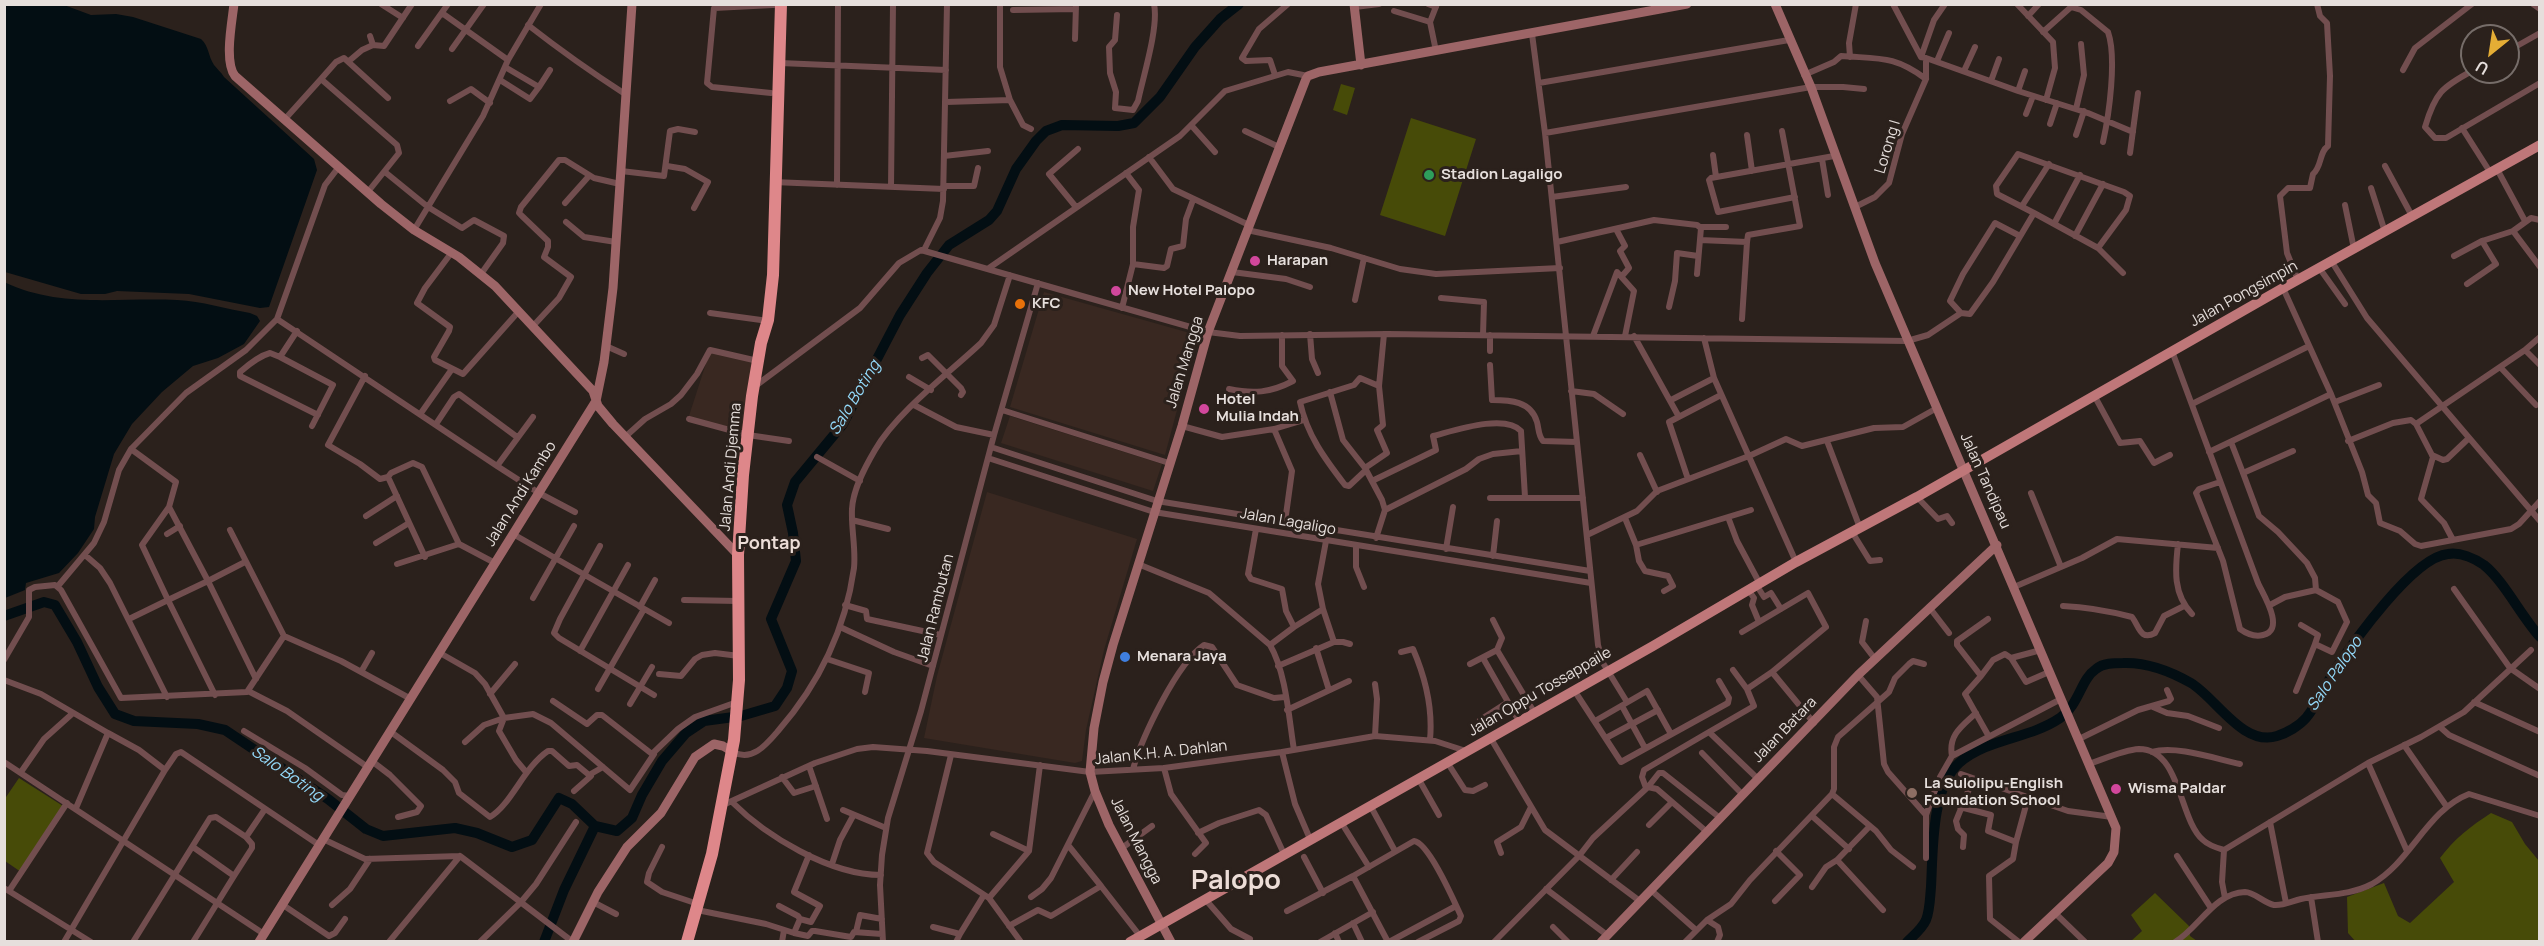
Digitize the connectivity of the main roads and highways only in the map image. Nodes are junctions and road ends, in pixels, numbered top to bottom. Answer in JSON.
{"nodes":[{"id":1,"x":781,"y":4,"type":"edge"},
{"id":2,"x":773,"y":5,"type":"edge"},
{"id":3,"x":2540,"y":145,"type":"edge"},
{"id":4,"x":773,"y":182,"type":"junction"},
{"id":5,"x":768,"y":293,"type":"junction"},
{"id":6,"x":761,"y":342,"type":"junction"},
{"id":7,"x":1964,"y":469,"type":"joint"},
{"id":8,"x":1135,"y":939,"type":"edge"},
{"id":9,"x":687,"y":942,"type":"edge"}],
"edges":[{"from":1,"to":4,"type":"highway","name":"Jalan Andi Djemma"},
{"from":2,"to":4,"type":"highway","name":"Jalan Andi Djemma"},
{"from":3,"to":7,"type":"main road","name":"Jalan Pongsimpin"},
{"from":4,"to":5,"type":"highway","name":"Jalan Andi Djemma"},
{"from":5,"to":6,"type":"highway","name":"Jalan Andi Djemma"},
{"from":5,"to":6,"type":"highway","name":"Jalan Andi Djemma"},
{"from":6,"to":9,"type":"highway","name":"Jalan Andi Djemma"},
{"from":7,"to":8,"type":"main road","name":"Jalan Oppu Tossappaile"}]}
